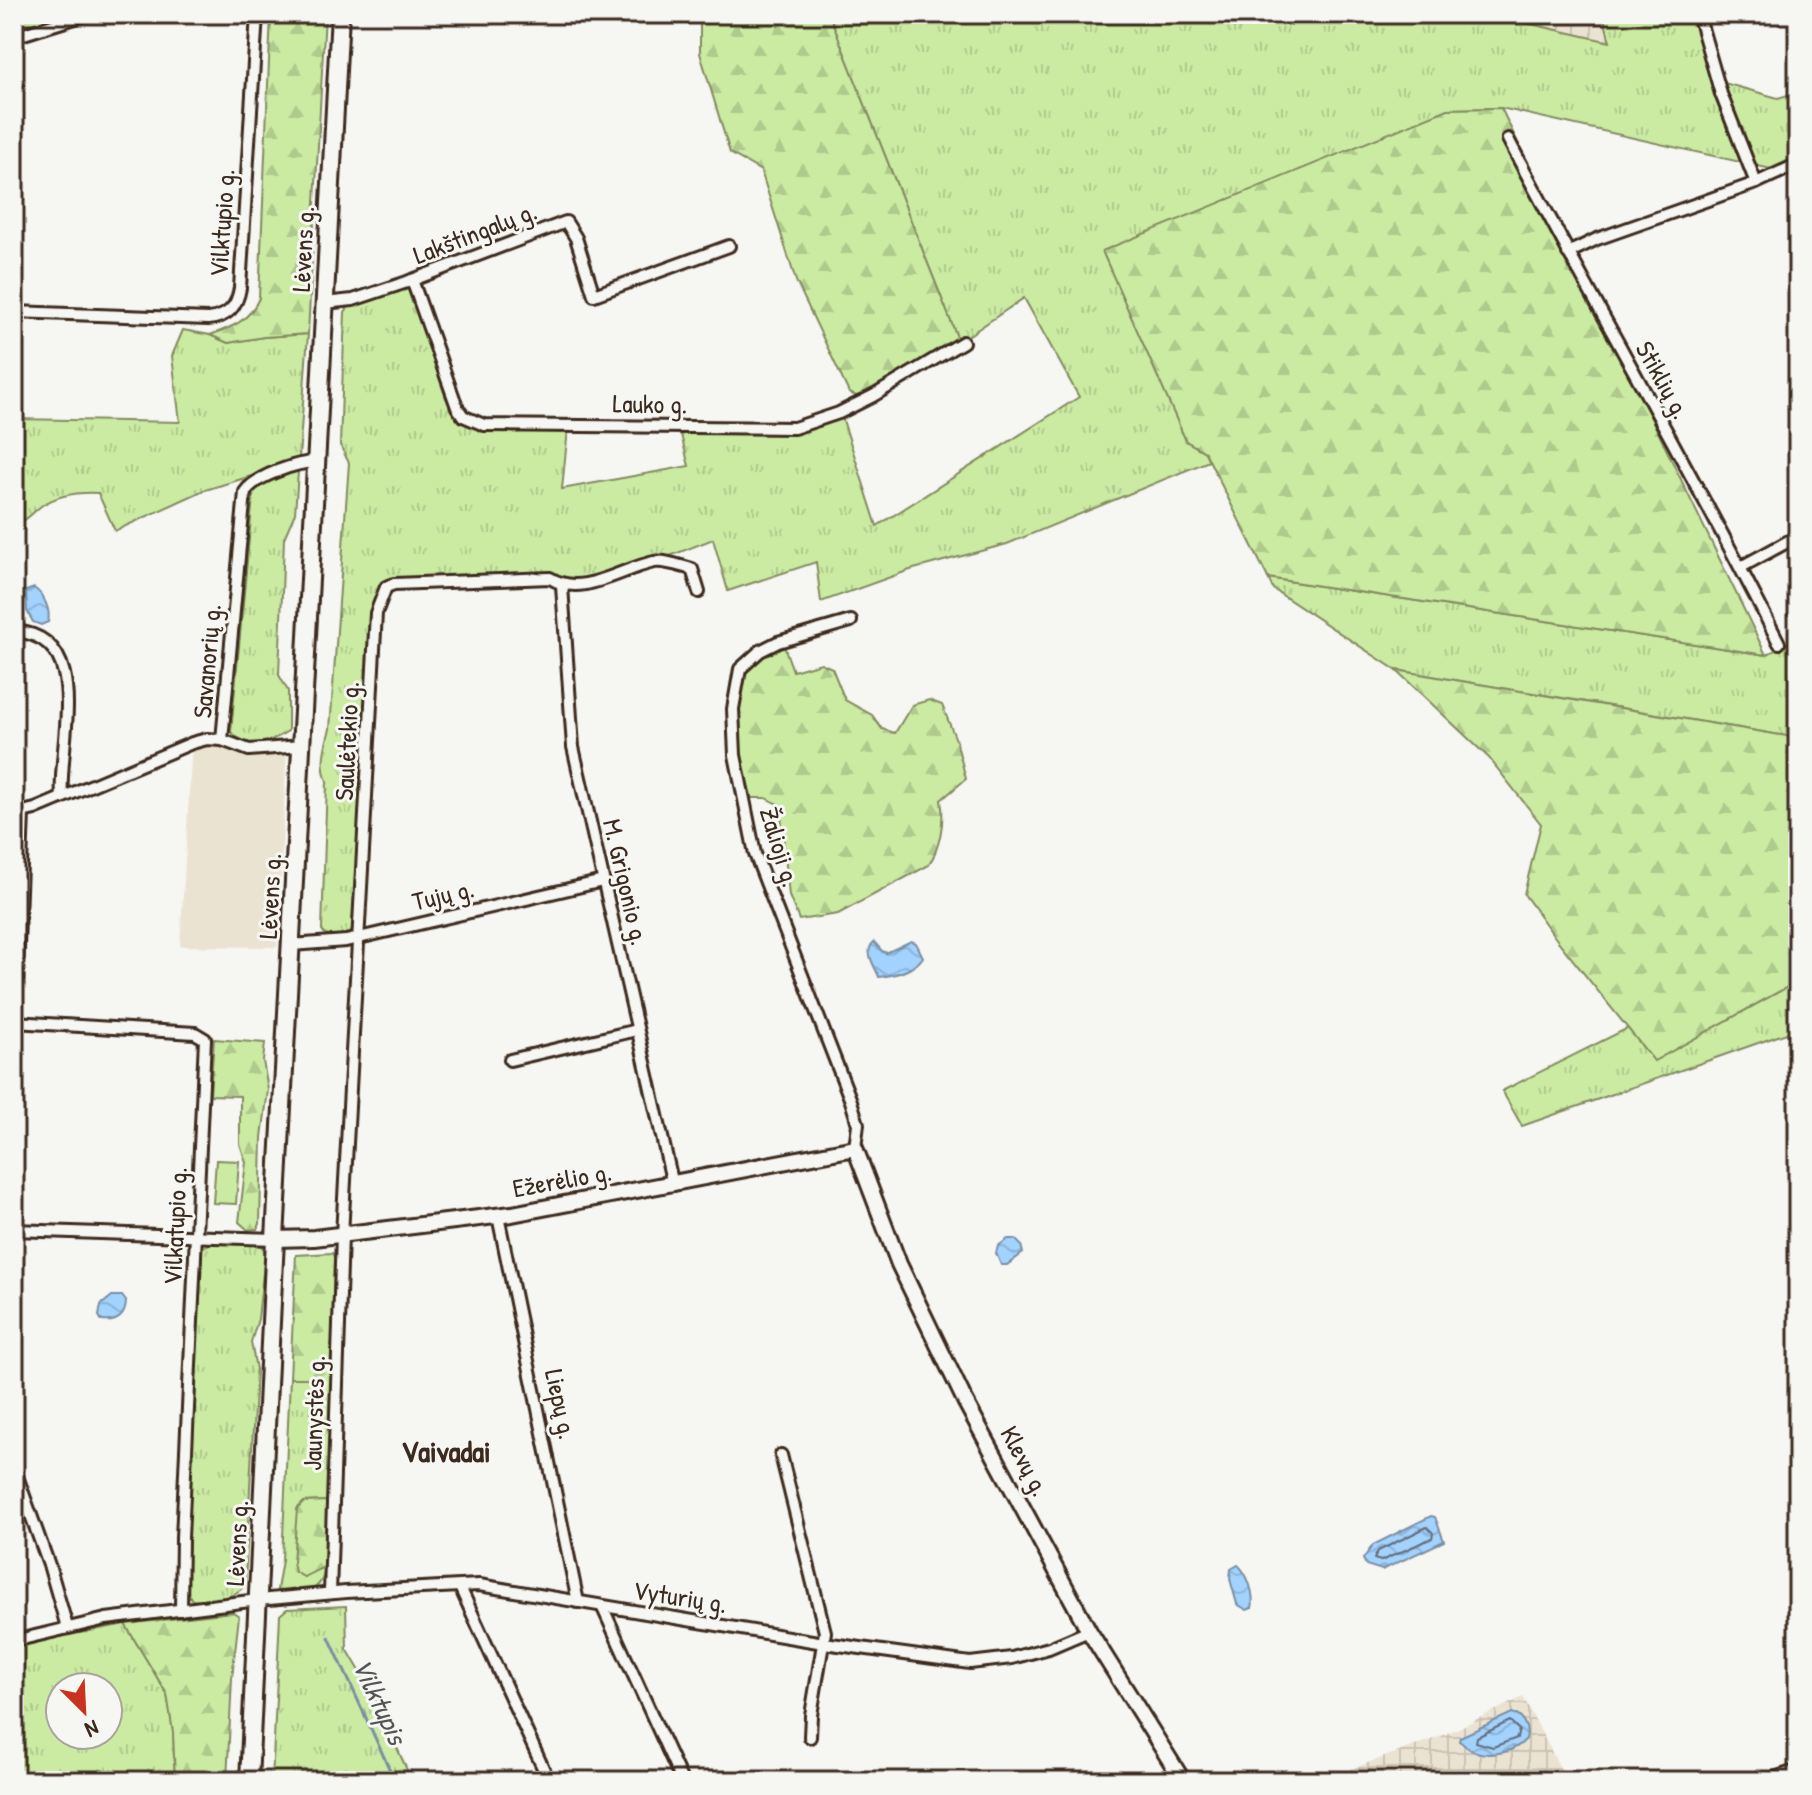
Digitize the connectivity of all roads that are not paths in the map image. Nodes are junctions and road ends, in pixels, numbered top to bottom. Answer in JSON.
{"nodes":[{"id":1,"x":88,"y":14,"type":"edge"},
{"id":2,"x":257,"y":14,"type":"edge"},
{"id":3,"x":340,"y":14,"type":"edge"},
{"id":4,"x":1698,"y":14,"type":"edge"},
{"id":5,"x":14,"y":37,"type":"edge"},
{"id":6,"x":1508,"y":139,"type":"dead end"},
{"id":7,"x":1798,"y":164,"type":"edge"},
{"id":8,"x":1756,"y":183,"type":"junction"},
{"id":9,"x":729,"y":246,"type":"dead end"},
{"id":10,"x":1568,"y":253,"type":"junction"},
{"id":11,"x":412,"y":280,"type":"junction"},
{"id":12,"x":324,"y":303,"type":"junction"},
{"id":13,"x":14,"y":312,"type":"edge"},
{"id":14,"x":963,"y":342,"type":"dead end"},
{"id":15,"x":316,"y":462,"type":"junction"},
{"id":16,"x":1798,"y":536,"type":"edge"},
{"id":17,"x":1741,"y":567,"type":"junction"},
{"id":18,"x":562,"y":586,"type":"junction"},
{"id":19,"x":699,"y":592,"type":"dead end"},
{"id":20,"x":851,"y":621,"type":"dead end"},
{"id":21,"x":14,"y":631,"type":"edge"},
{"id":22,"x":1779,"y":643,"type":"dead end"},
{"id":23,"x":222,"y":740,"type":"junction"},
{"id":24,"x":301,"y":746,"type":"junction"},
{"id":25,"x":62,"y":798,"type":"junction"},
{"id":26,"x":18,"y":814,"type":"edge"},
{"id":27,"x":603,"y":881,"type":"junction"},
{"id":28,"x":358,"y":938,"type":"junction"},
{"id":29,"x":291,"y":945,"type":"junction"},
{"id":30,"x":15,"y":1022,"type":"edge"},
{"id":31,"x":637,"y":1030,"type":"junction"},
{"id":32,"x":510,"y":1060,"type":"dead end"},
{"id":33,"x":855,"y":1148,"type":"junction"},
{"id":34,"x":673,"y":1185,"type":"junction"},
{"id":35,"x":498,"y":1216,"type":"junction"},
{"id":36,"x":14,"y":1230,"type":"edge"},
{"id":37,"x":342,"y":1235,"type":"junction"},
{"id":38,"x":196,"y":1237,"type":"junction"},
{"id":39,"x":275,"y":1239,"type":"junction"},
{"id":40,"x":781,"y":1455,"type":"dead end"},
{"id":41,"x":14,"y":1468,"type":"edge"},
{"id":42,"x":460,"y":1587,"type":"junction"},
{"id":43,"x":330,"y":1593,"type":"junction"},
{"id":44,"x":258,"y":1600,"type":"junction"},
{"id":45,"x":578,"y":1602,"type":"junction"},
{"id":46,"x":602,"y":1606,"type":"junction"},
{"id":47,"x":181,"y":1610,"type":"junction"},
{"id":48,"x":67,"y":1627,"type":"junction"},
{"id":49,"x":1089,"y":1631,"type":"junction"},
{"id":50,"x":14,"y":1641,"type":"edge"},
{"id":51,"x":824,"y":1643,"type":"junction"},
{"id":52,"x":810,"y":1737,"type":"dead end"},
{"id":53,"x":1798,"y":1770,"type":"edge"},
{"id":54,"x":249,"y":1781,"type":"edge"},
{"id":55,"x":549,"y":1781,"type":"edge"},
{"id":56,"x":682,"y":1781,"type":"edge"},
{"id":57,"x":1183,"y":1781,"type":"edge"},
{"id":58,"x":1765,"y":1781,"type":"edge"}],
"edges":[{"from":1,"to":5,"type":"street"},
{"from":2,"to":13,"type":"street","name":"Vilktupio g."},
{"from":3,"to":12,"type":"main road","name":"Lėvens g."},
{"from":4,"to":8,"type":"street"},
{"from":6,"to":10,"type":"street","name":"Stiklių g."},
{"from":7,"to":8,"type":"street"},
{"from":8,"to":10,"type":"street"},
{"from":9,"to":11,"type":"street","name":"Lakštingalų g."},
{"from":10,"to":17,"type":"street","name":"Stiklių g."},
{"from":11,"to":12,"type":"street","name":"Lakštingalų g."},
{"from":11,"to":14,"type":"street","name":"Lauko g."},
{"from":12,"to":15,"type":"main road","name":"Lėvens g."},
{"from":15,"to":23,"type":"street","name":"Savanorių g."},
{"from":15,"to":24,"type":"main road","name":"Lėvens g."},
{"from":16,"to":17,"type":"street"},
{"from":17,"to":22,"type":"street","name":"Stiklių g."},
{"from":18,"to":19,"type":"street","name":"Saulėtekio g."},
{"from":18,"to":27,"type":"street","name":"M. Grigonio g."},
{"from":18,"to":28,"type":"street","name":"Saulėtekio g."},
{"from":20,"to":33,"type":"street","name":"Žalioji g."},
{"from":21,"to":25,"type":"street"},
{"from":23,"to":24,"type":"street"},
{"from":23,"to":25,"type":"street","name":"Savanorių g."},
{"from":24,"to":29,"type":"main road","name":"Lėvens g."},
{"from":25,"to":26,"type":"street","name":"Savanorių g."},
{"from":26,"to":30,"type":"street"},
{"from":27,"to":28,"type":"street","name":"Tujų g."},
{"from":27,"to":31,"type":"street","name":"M. Grigonio g."},
{"from":28,"to":29,"type":"street","name":"Tujų g."},
{"from":28,"to":37,"type":"street","name":"Saulėtekio g."},
{"from":29,"to":39,"type":"main road","name":"Lėvens g."},
{"from":30,"to":38,"type":"street","name":"Vilkatupio g."},
{"from":31,"to":32,"type":"street"},
{"from":31,"to":34,"type":"street","name":"M. Grigonio g."},
{"from":33,"to":34,"type":"main road","name":"Ežerėlio g."},
{"from":33,"to":49,"type":"main road","name":"Klevų g."},
{"from":34,"to":35,"type":"main road","name":"Ežerėlio g."},
{"from":35,"to":37,"type":"main road","name":"Ežerėlio g."},
{"from":35,"to":45,"type":"street","name":"Liepų g."},
{"from":36,"to":38,"type":"street"},
{"from":37,"to":39,"type":"main road","name":"Ežerėlio g."},
{"from":37,"to":43,"type":"street","name":"Jaunystės g."},
{"from":38,"to":39,"type":"street"},
{"from":38,"to":47,"type":"street","name":"Vilkatupio g."},
{"from":39,"to":44,"type":"main road","name":"Lėvens g."},
{"from":40,"to":51,"type":"street"},
{"from":41,"to":48,"type":"street"},
{"from":42,"to":43,"type":"street","name":"Vyturių g."},
{"from":42,"to":45,"type":"street","name":"Vyturių g."},
{"from":42,"to":55,"type":"street"},
{"from":43,"to":44,"type":"street","name":"Vyturių g."},
{"from":44,"to":47,"type":"street","name":"Vyturių g."},
{"from":44,"to":54,"type":"main road","name":"Lėvens g."},
{"from":45,"to":46,"type":"street","name":"Vyturių g."},
{"from":46,"to":51,"type":"street","name":"Vyturių g."},
{"from":46,"to":56,"type":"street"},
{"from":47,"to":48,"type":"street","name":"Vyturių g."},
{"from":48,"to":50,"type":"street","name":"Vyturių g."},
{"from":49,"to":51,"type":"street","name":"Vyturių g."},
{"from":49,"to":57,"type":"main road","name":"Klevų g."},
{"from":51,"to":52,"type":"street"},
{"from":53,"to":58,"type":"street"}]}
